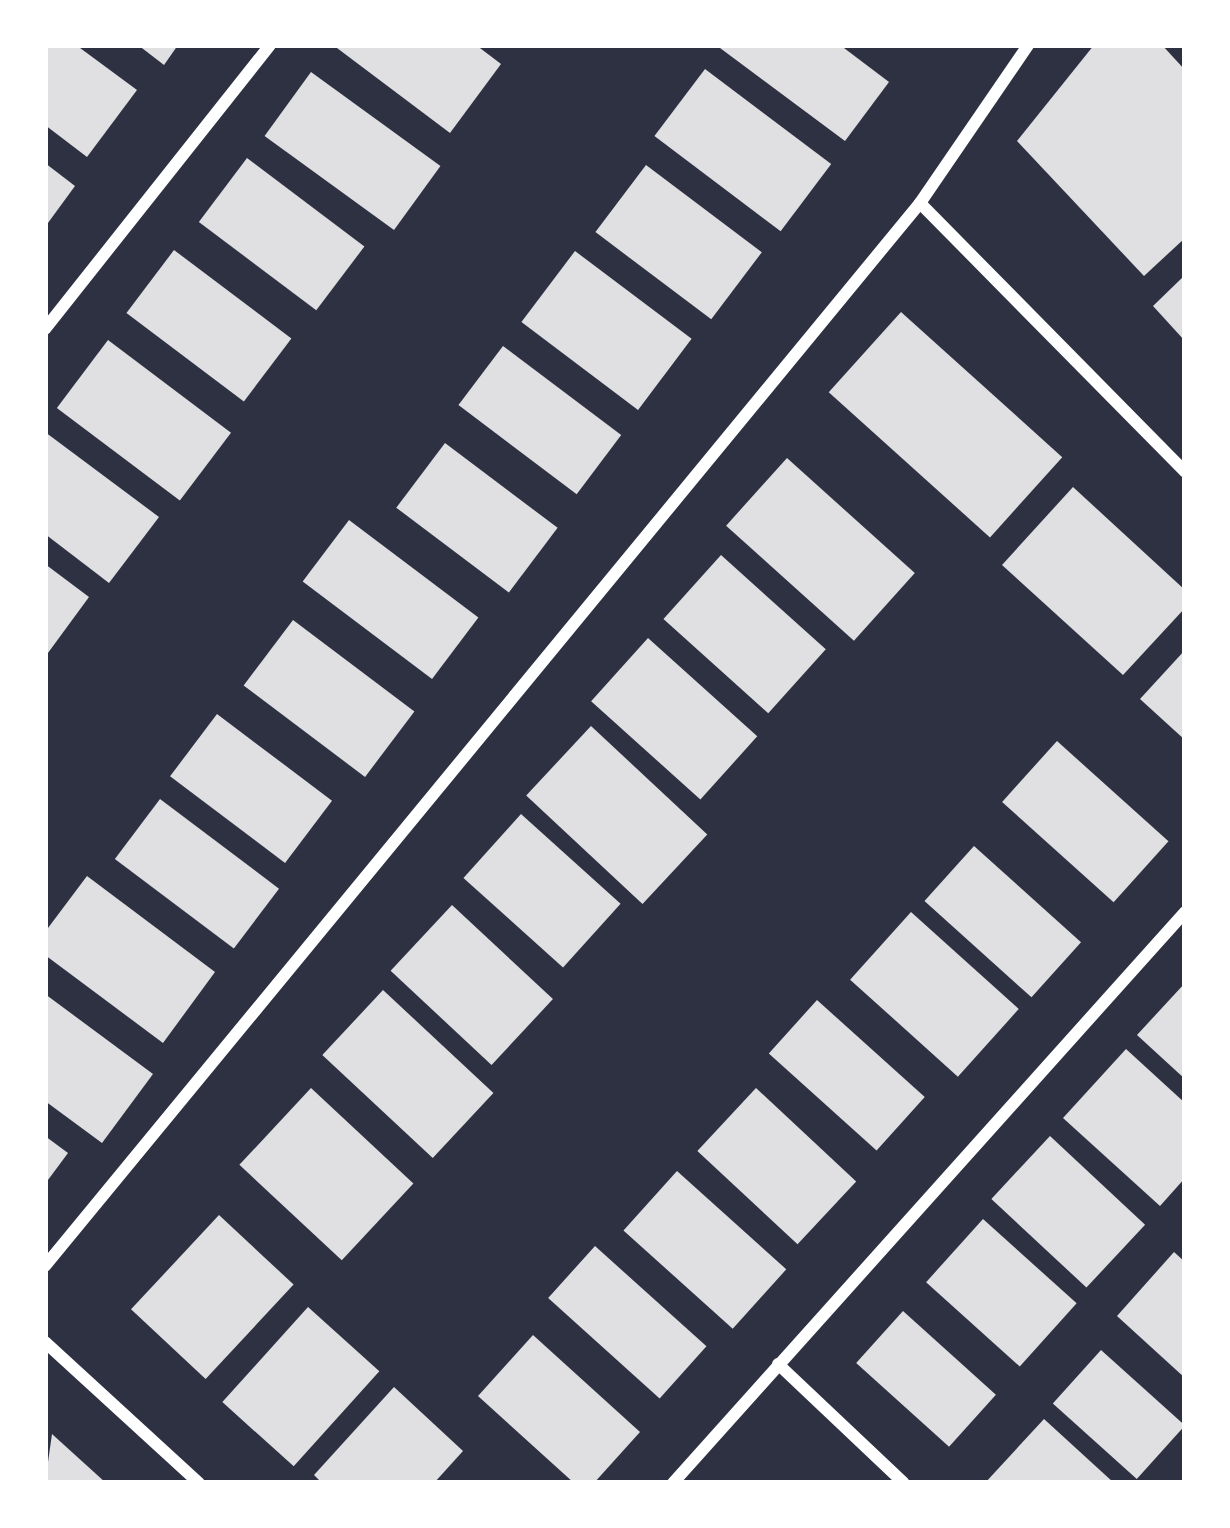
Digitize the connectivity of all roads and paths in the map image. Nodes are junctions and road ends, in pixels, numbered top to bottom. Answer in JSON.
{"nodes":[{"id":1,"x":270,"y":45,"type":"edge"},
{"id":2,"x":1028,"y":45,"type":"edge"},
{"id":3,"x":920,"y":202,"type":"junction"},
{"id":4,"x":45,"y":329,"type":"edge"},
{"id":5,"x":1185,"y":472,"type":"edge"},
{"id":6,"x":1185,"y":912,"type":"edge"},
{"id":7,"x":45,"y":1266,"type":"edge"},
{"id":8,"x":45,"y":1342,"type":"edge"},
{"id":9,"x":778,"y":1364,"type":"junction"},
{"id":10,"x":200,"y":1483,"type":"edge"},
{"id":11,"x":673,"y":1483,"type":"edge"},
{"id":12,"x":904,"y":1483,"type":"edge"}],
"edges":[{"from":1,"to":4,"type":"street"},
{"from":2,"to":3,"type":"street"},
{"from":3,"to":5,"type":"street"},
{"from":3,"to":7,"type":"street"},
{"from":6,"to":9,"type":"street"},
{"from":8,"to":10,"type":"street"},
{"from":9,"to":11,"type":"street"},
{"from":9,"to":12,"type":"street"}]}
